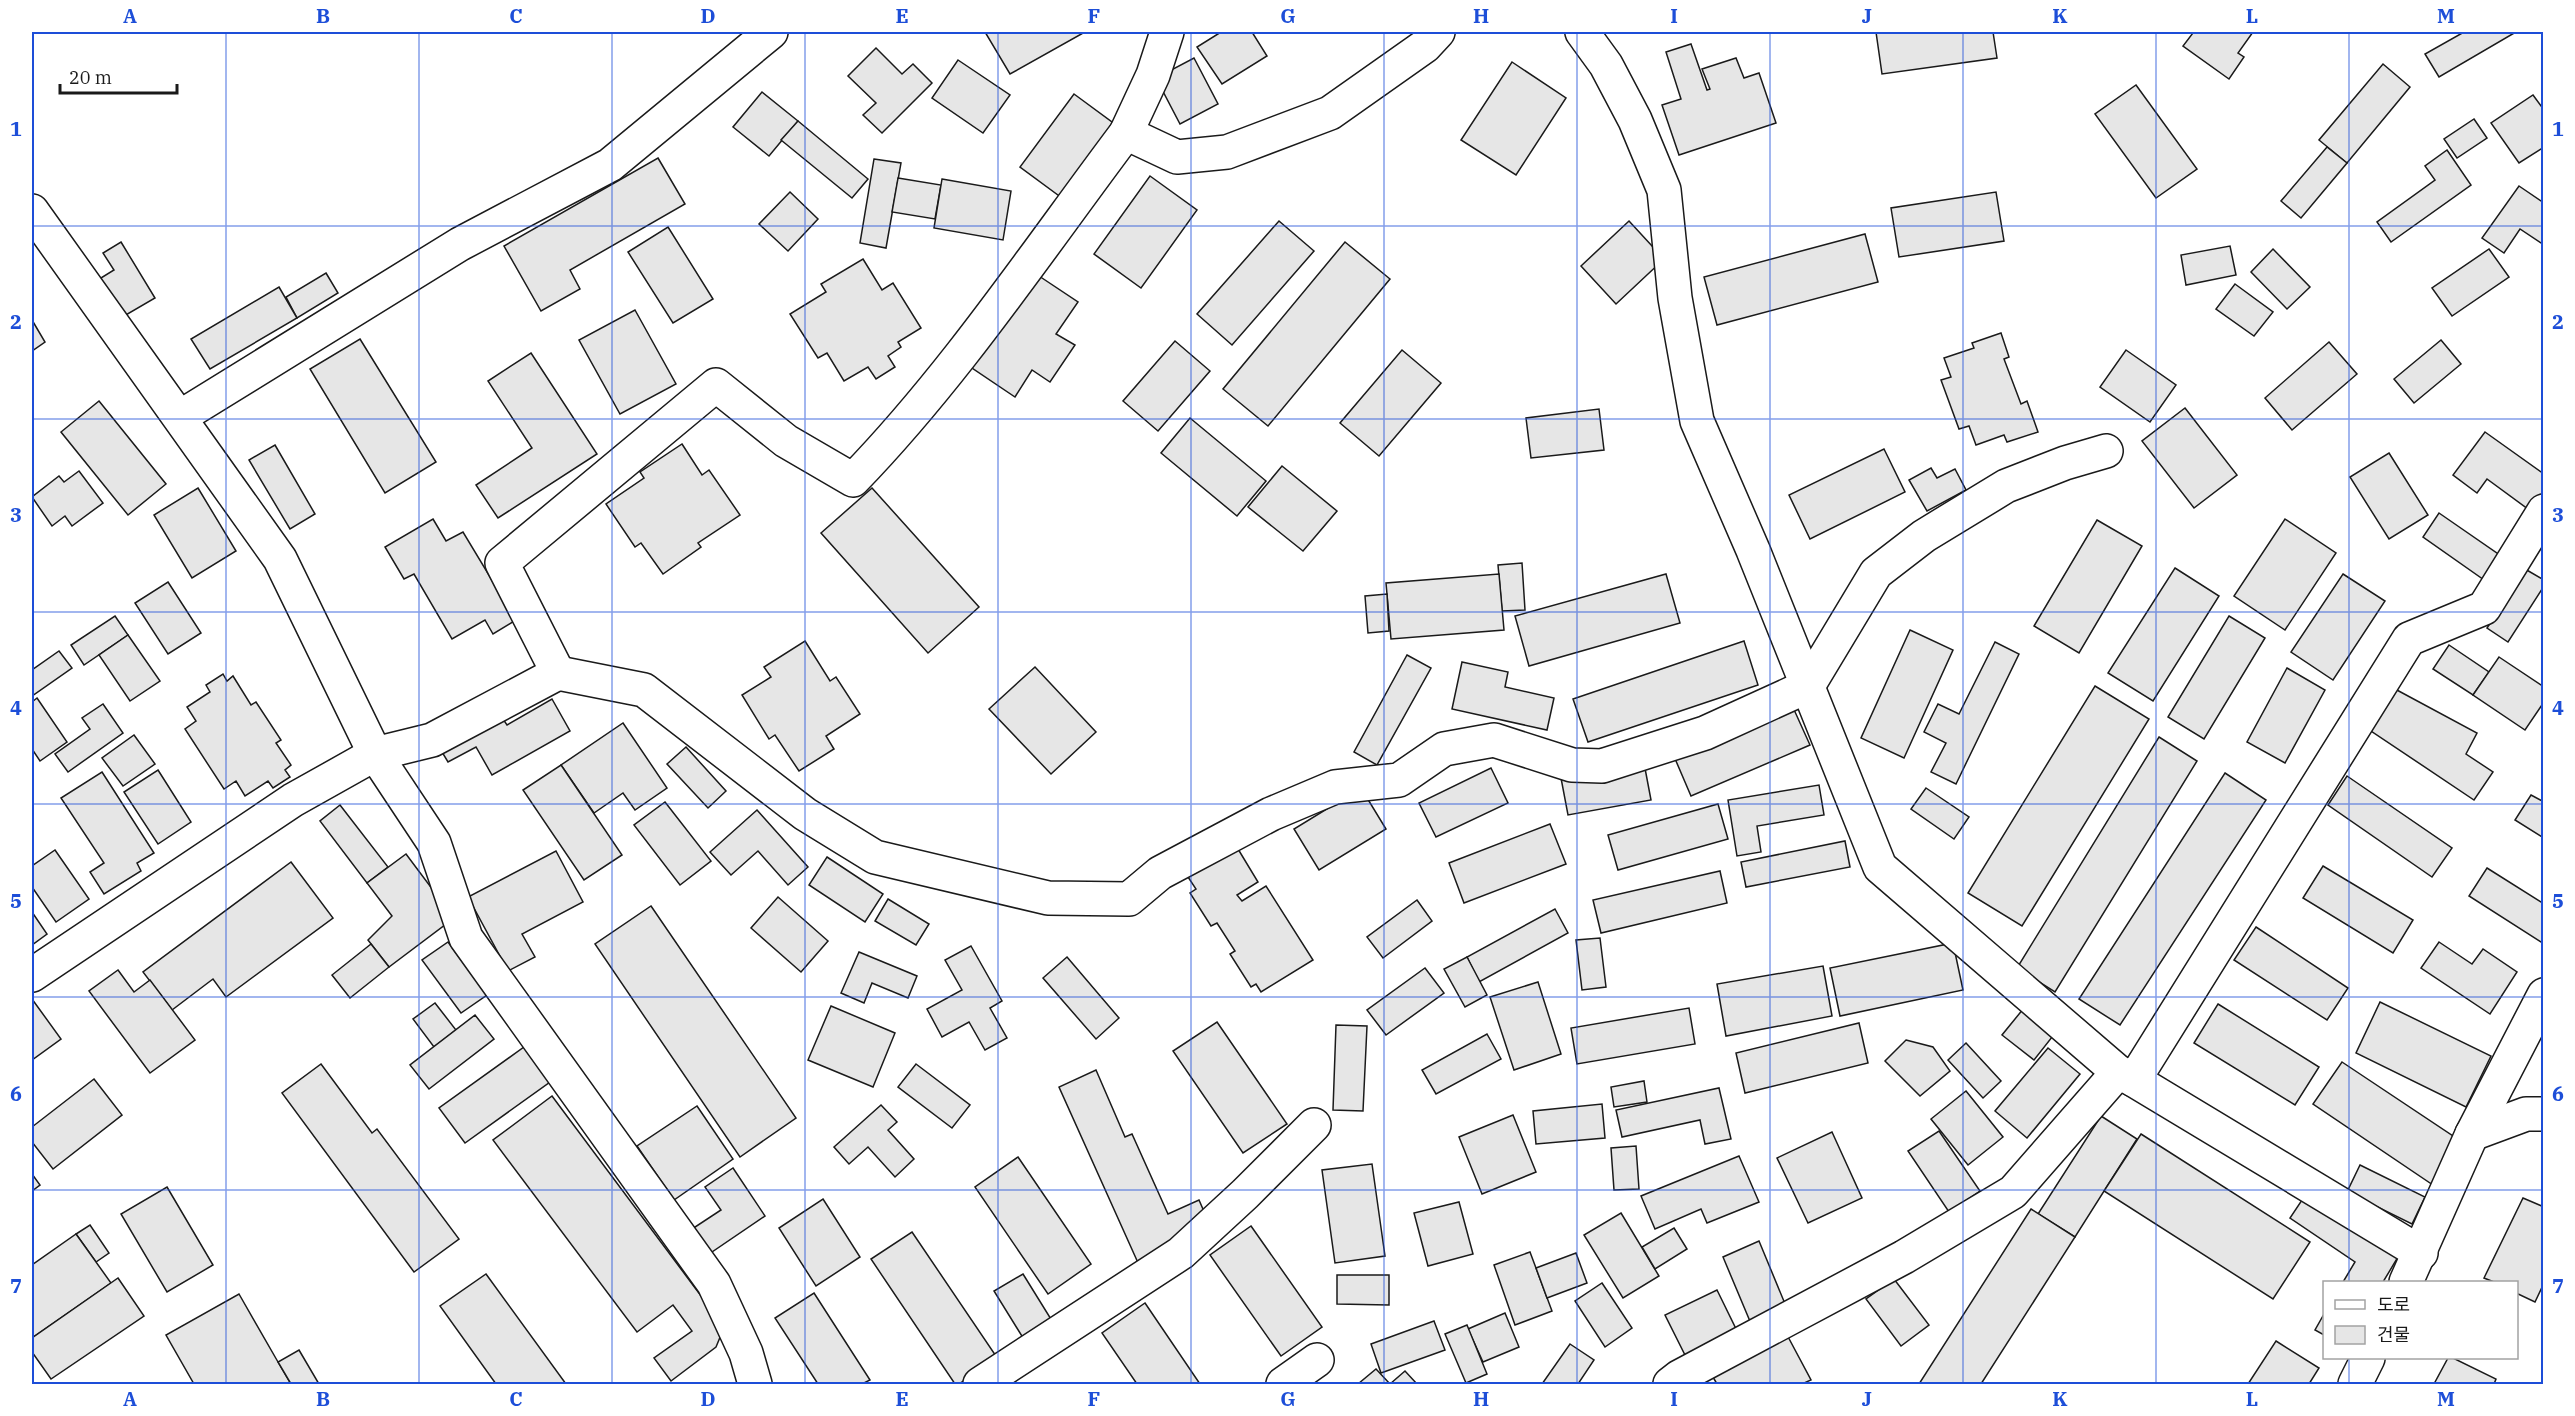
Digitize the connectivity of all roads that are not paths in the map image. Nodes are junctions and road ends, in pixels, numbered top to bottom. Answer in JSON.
{"nodes":[{"id":1,"x":771,"y":32,"type":"edge"},
{"id":2,"x":1167,"y":32,"type":"edge"},
{"id":3,"x":1438,"y":32,"type":"edge"},
{"id":4,"x":1582,"y":32,"type":"edge"},
{"id":5,"x":1126,"y":134,"type":"junction"},
{"id":6,"x":32,"y":211,"type":"edge"},
{"id":7,"x":180,"y":417,"type":"junction"},
{"id":8,"x":2106,"y":452,"type":"dead end"},
{"id":9,"x":2544,"y":511,"type":"edge"},
{"id":10,"x":558,"y":673,"type":"junction"},
{"id":11,"x":1808,"y":686,"type":"junction"},
{"id":12,"x":375,"y":754,"type":"junction"},
{"id":13,"x":32,"y":975,"type":"edge"},
{"id":14,"x":2544,"y":995,"type":"edge"},
{"id":15,"x":2126,"y":1076,"type":"junction"},
{"id":16,"x":2544,"y":1114,"type":"edge"},
{"id":17,"x":1314,"y":1125,"type":"dead end"},
{"id":18,"x":2472,"y":1134,"type":"junction"},
{"id":19,"x":2421,"y":1253,"type":"junction"},
{"id":20,"x":2407,"y":1281,"type":"edge"},
{"id":21,"x":2368,"y":1359,"type":"edge"},
{"id":22,"x":1317,"y":1360,"type":"dead end"},
{"id":23,"x":755,"y":1384,"type":"edge"},
{"id":24,"x":980,"y":1384,"type":"edge"},
{"id":25,"x":1283,"y":1384,"type":"edge"},
{"id":26,"x":1670,"y":1384,"type":"edge"},
{"id":27,"x":2355,"y":1384,"type":"edge"}],
"edges":[{"from":1,"to":7,"type":"street"},
{"from":2,"to":5,"type":"street"},
{"from":3,"to":5,"type":"street"},
{"from":4,"to":11,"type":"street"},
{"from":5,"to":10,"type":"street"},
{"from":6,"to":7,"type":"street"},
{"from":7,"to":12,"type":"street"},
{"from":8,"to":11,"type":"street"},
{"from":9,"to":15,"type":"street"},
{"from":10,"to":11,"type":"street"},
{"from":10,"to":12,"type":"street"},
{"from":11,"to":15,"type":"street"},
{"from":12,"to":13,"type":"street"},
{"from":12,"to":23,"type":"street"},
{"from":14,"to":18,"type":"street"},
{"from":15,"to":19,"type":"street"},
{"from":15,"to":26,"type":"street"},
{"from":16,"to":18,"type":"street"},
{"from":17,"to":24,"type":"street"},
{"from":18,"to":19,"type":"street"},
{"from":19,"to":20,"type":"street"},
{"from":21,"to":27,"type":"street"},
{"from":22,"to":25,"type":"street"}]}
